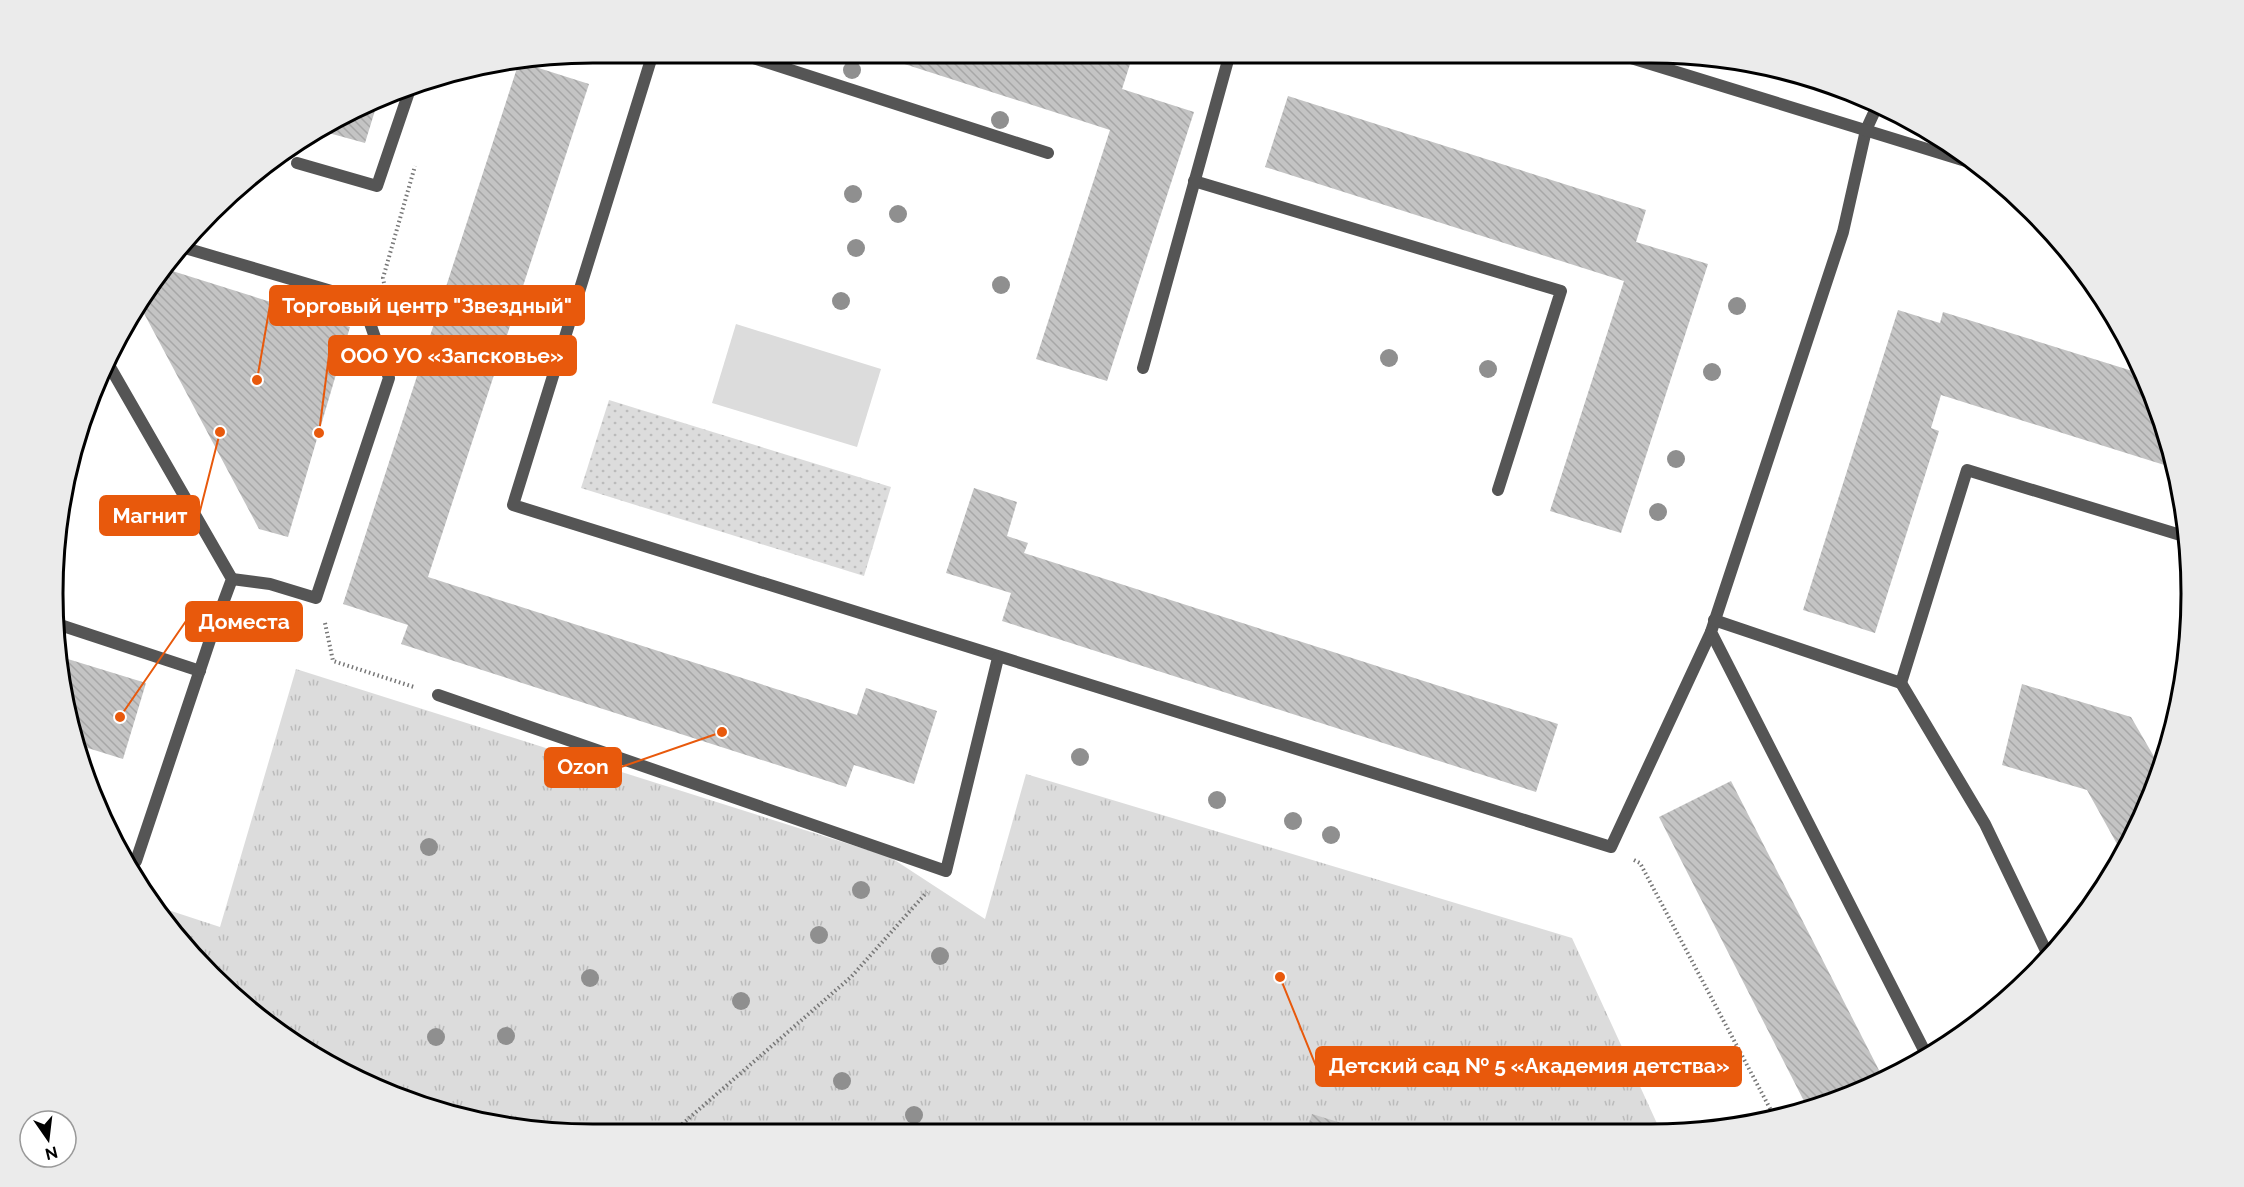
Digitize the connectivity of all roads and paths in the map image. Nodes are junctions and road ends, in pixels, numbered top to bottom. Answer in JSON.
{"nodes":[{"id":1,"x":650,"y":63,"type":"edge"},
{"id":2,"x":769,"y":63,"type":"edge"},
{"id":3,"x":1227,"y":63,"type":"edge"},
{"id":4,"x":1647,"y":63,"type":"edge"},
{"id":5,"x":407,"y":97,"type":"edge"},
{"id":6,"x":1874,"y":113,"type":"edge"},
{"id":7,"x":1866,"y":130,"type":"junction"},
{"id":8,"x":1048,"y":153,"type":"dead end"},
{"id":9,"x":418,"y":156,"type":"dead end"},
{"id":10,"x":1951,"y":156,"type":"edge"},
{"id":11,"x":297,"y":162,"type":"dead end"},
{"id":12,"x":1194,"y":181,"type":"junction"},
{"id":13,"x":190,"y":250,"type":"edge"},
{"id":14,"x":385,"y":289,"type":"dead end"},
{"id":15,"x":1143,"y":368,"type":"dead end"},
{"id":16,"x":112,"y":371,"type":"edge"},
{"id":17,"x":1498,"y":490,"type":"dead end"},
{"id":18,"x":2177,"y":534,"type":"edge"},
{"id":19,"x":232,"y":579,"type":"junction"},
{"id":20,"x":324,"y":616,"type":"dead end"},
{"id":21,"x":64,"y":626,"type":"edge"},
{"id":22,"x":1713,"y":626,"type":"junction"},
{"id":23,"x":998,"y":657,"type":"junction"},
{"id":24,"x":200,"y":671,"type":"junction"},
{"id":25,"x":1901,"y":683,"type":"junction"},
{"id":26,"x":438,"y":695,"type":"joint"},
{"id":27,"x":1611,"y":847,"type":"junction"},
{"id":28,"x":135,"y":861,"type":"edge"},
{"id":29,"x":946,"y":871,"type":"junction"},
{"id":30,"x":2045,"y":948,"type":"edge"},
{"id":31,"x":1923,"y":1048,"type":"edge"},
{"id":32,"x":1771,"y":1110,"type":"edge"},
{"id":33,"x":682,"y":1124,"type":"edge"}],
"edges":[{"from":1,"to":23,"type":"street"},
{"from":2,"to":8,"type":"street"},
{"from":3,"to":12,"type":"street"},
{"from":4,"to":7,"type":"street"},
{"from":5,"to":11,"type":"street"},
{"from":6,"to":7,"type":"street"},
{"from":7,"to":10,"type":"street"},
{"from":7,"to":22,"type":"street"},
{"from":9,"to":14,"type":"path"},
{"from":12,"to":15,"type":"street"},
{"from":12,"to":17,"type":"street"},
{"from":13,"to":19,"type":"street"},
{"from":16,"to":19,"type":"street"},
{"from":18,"to":25,"type":"street"},
{"from":19,"to":24,"type":"street"},
{"from":20,"to":26,"type":"path"},
{"from":21,"to":24,"type":"street"},
{"from":22,"to":25,"type":"street"},
{"from":22,"to":27,"type":"street"},
{"from":22,"to":31,"type":"street"},
{"from":23,"to":27,"type":"street"},
{"from":23,"to":29,"type":"street"},
{"from":24,"to":28,"type":"street"},
{"from":25,"to":30,"type":"street"},
{"from":26,"to":29,"type":"street"},
{"from":27,"to":32,"type":"path"},
{"from":29,"to":33,"type":"path"}]}
